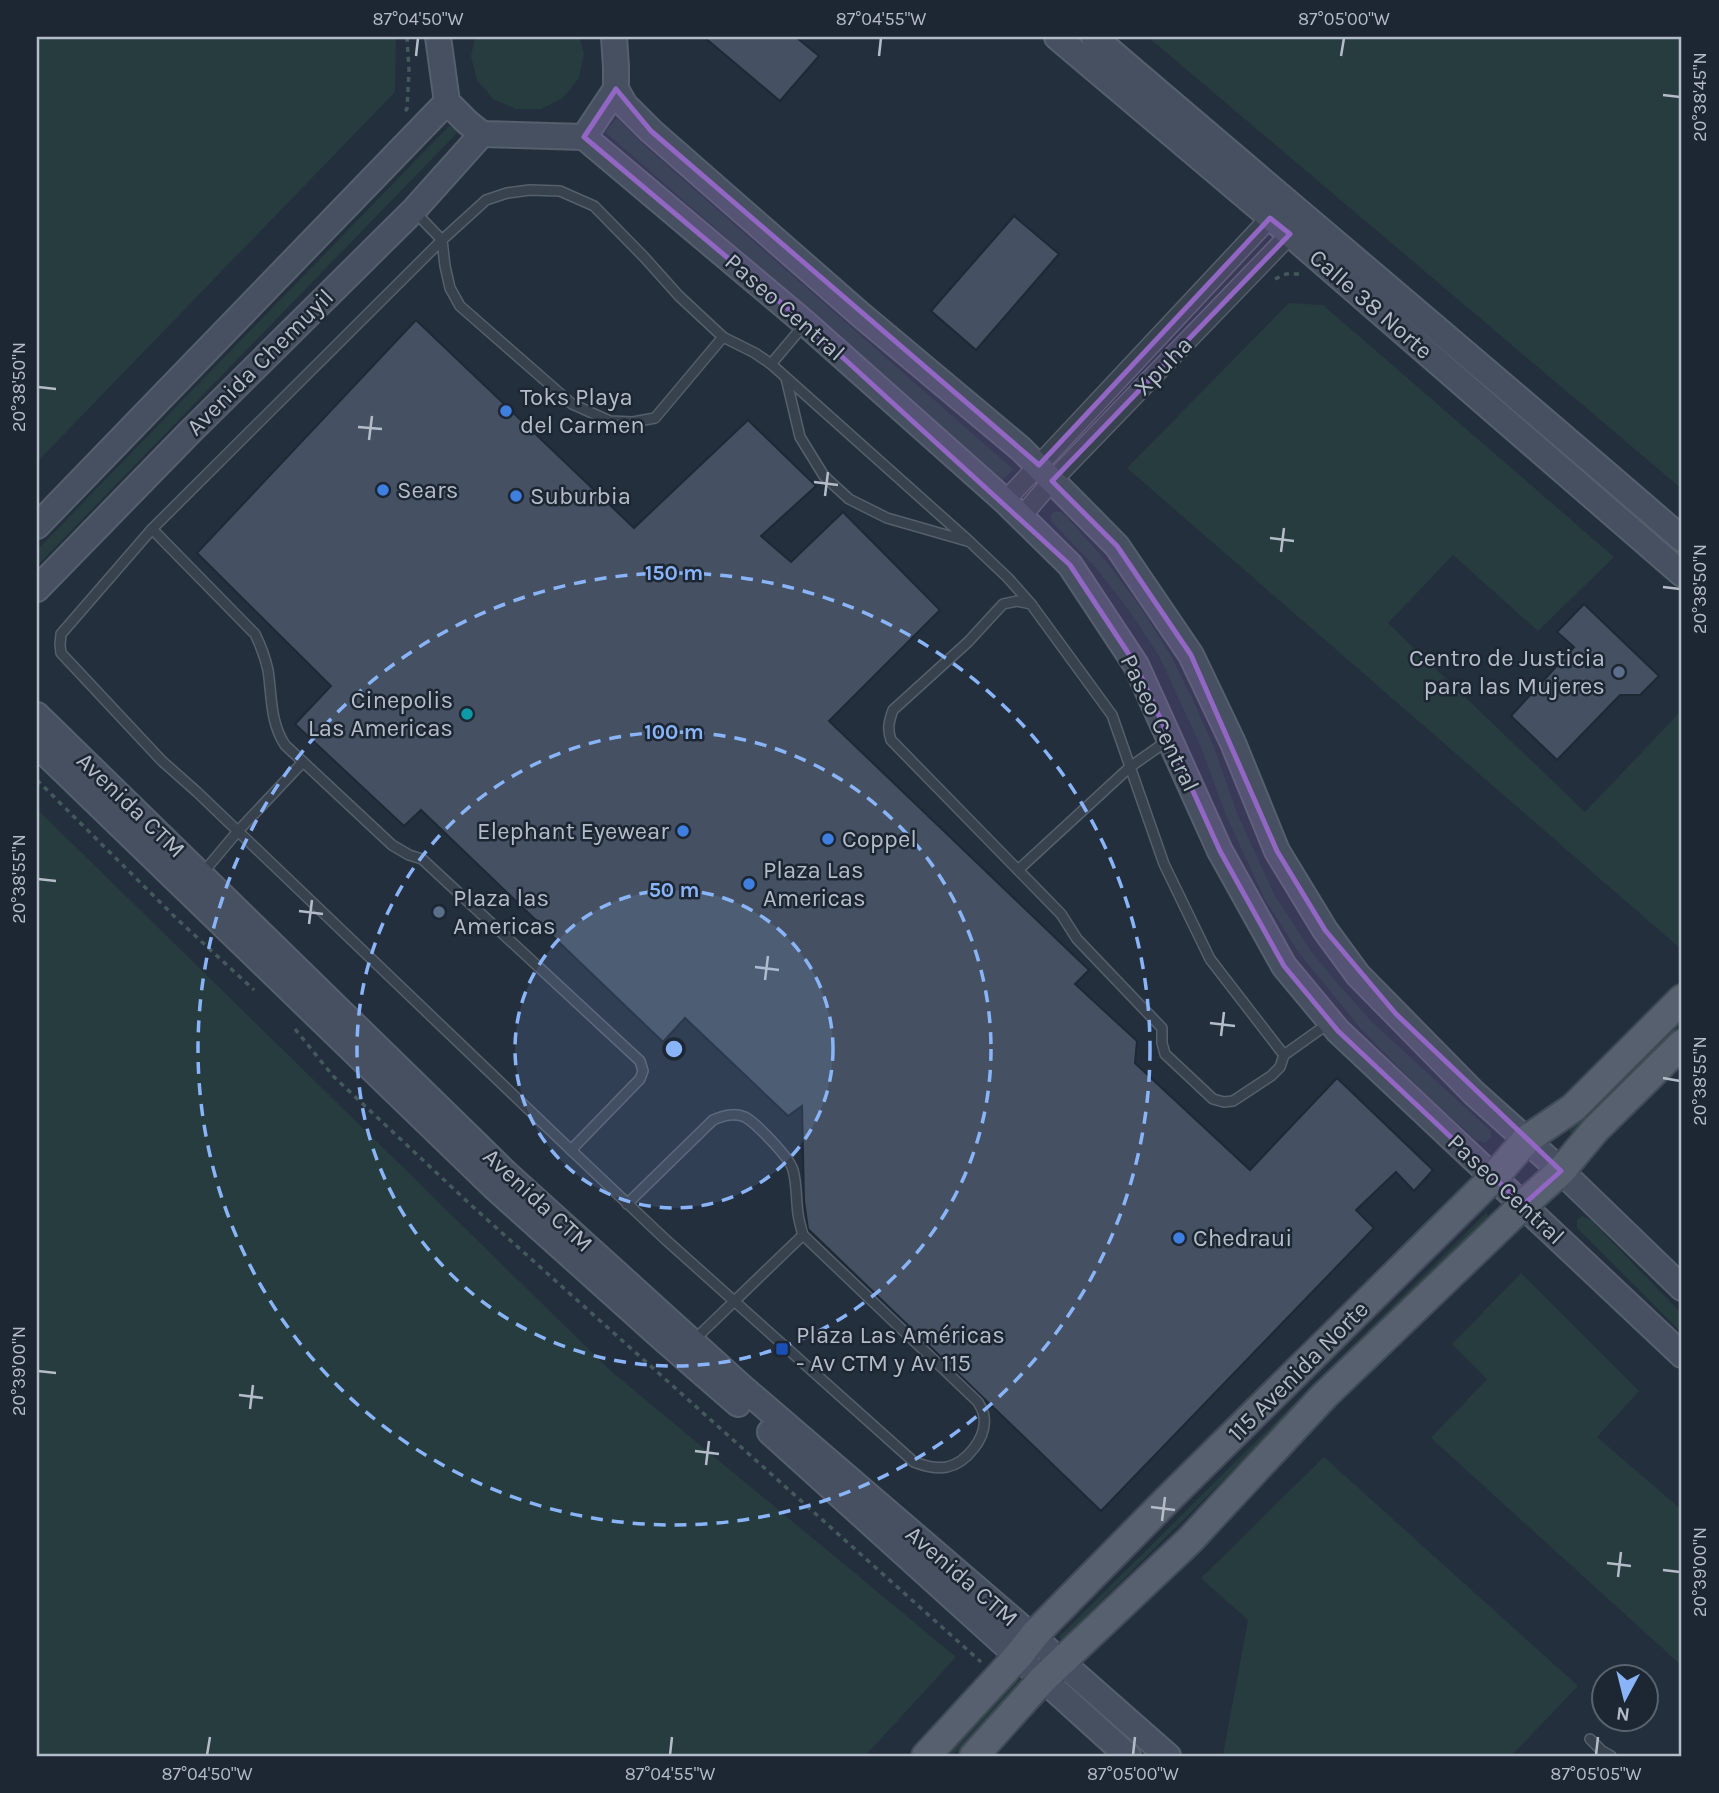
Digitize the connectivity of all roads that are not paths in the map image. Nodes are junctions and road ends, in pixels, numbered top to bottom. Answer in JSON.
{"nodes":[{"id":1,"x":438,"y":37,"type":"edge"},
{"id":2,"x":614,"y":37,"type":"edge"},
{"id":3,"x":1057,"y":37,"type":"edge"},
{"id":4,"x":1094,"y":37,"type":"edge"},
{"id":5,"x":616,"y":89,"type":"junction"},
{"id":6,"x":447,"y":102,"type":"junction"},
{"id":7,"x":482,"y":134,"type":"junction"},
{"id":8,"x":584,"y":137,"type":"junction"},
{"id":9,"x":1277,"y":209,"type":"junction"},
{"id":10,"x":413,"y":211,"type":"junction"},
{"id":11,"x":1298,"y":226,"type":"junction"},
{"id":12,"x":442,"y":240,"type":"junction"},
{"id":13,"x":805,"y":323,"type":"junction"},
{"id":14,"x":723,"y":337,"type":"junction"},
{"id":15,"x":771,"y":364,"type":"junction"},
{"id":16,"x":786,"y":377,"type":"junction"},
{"id":17,"x":1046,"y":473,"type":"junction"},
{"id":18,"x":1014,"y":509,"type":"junction"},
{"id":19,"x":37,"y":526,"type":"edge"},
{"id":20,"x":152,"y":529,"type":"junction"},
{"id":21,"x":1682,"y":539,"type":"edge"},
{"id":22,"x":969,"y":541,"type":"junction"},
{"id":23,"x":1682,"y":574,"type":"edge"},
{"id":24,"x":37,"y":589,"type":"edge"},
{"id":25,"x":1031,"y":604,"type":"junction"},
{"id":26,"x":37,"y":715,"type":"edge"},
{"id":27,"x":1170,"y":739,"type":"junction"},
{"id":28,"x":37,"y":744,"type":"edge"},
{"id":29,"x":303,"y":762,"type":"junction"},
{"id":30,"x":1130,"y":767,"type":"junction"},
{"id":31,"x":238,"y":831,"type":"junction"},
{"id":32,"x":1018,"y":870,"type":"junction"},
{"id":33,"x":195,"y":882,"type":"junction"},
{"id":34,"x":1682,"y":999,"type":"edge"},
{"id":35,"x":1330,"y":1022,"type":"junction"},
{"id":36,"x":1682,"y":1044,"type":"edge"},
{"id":37,"x":1284,"y":1055,"type":"junction"},
{"id":38,"x":1526,"y":1140,"type":"junction"},
{"id":39,"x":571,"y":1150,"type":"junction"},
{"id":40,"x":1561,"y":1171,"type":"junction"},
{"id":41,"x":1494,"y":1177,"type":"junction"},
{"id":42,"x":627,"y":1204,"type":"junction"},
{"id":43,"x":1523,"y":1205,"type":"junction"},
{"id":44,"x":803,"y":1235,"type":"junction"},
{"id":45,"x":1682,"y":1288,"type":"edge"},
{"id":46,"x":735,"y":1301,"type":"junction"},
{"id":47,"x":686,"y":1347,"type":"junction"},
{"id":48,"x":1682,"y":1355,"type":"edge"},
{"id":49,"x":1025,"y":1646,"type":"junction"},
{"id":50,"x":1052,"y":1671,"type":"junction"},
{"id":51,"x":1590,"y":1739,"type":"dead end"},
{"id":52,"x":926,"y":1756,"type":"edge"},
{"id":53,"x":974,"y":1756,"type":"edge"},
{"id":54,"x":1128,"y":1756,"type":"edge"},
{"id":55,"x":1168,"y":1756,"type":"edge"},
{"id":56,"x":1611,"y":1756,"type":"edge"}],
"edges":[{"from":1,"to":6,"type":"main road"},
{"from":2,"to":5,"type":"main road"},
{"from":3,"to":9,"type":"main road","name":"Calle 38 Norte"},
{"from":4,"to":9,"type":"main road","name":"Calle 38 Norte"},
{"from":5,"to":8,"type":"main road"},
{"from":5,"to":17,"type":"main road","name":"Paseo Central"},
{"from":6,"to":7,"type":"main road"},
{"from":6,"to":19,"type":"main road","name":"Avenida Chemuyil"},
{"from":7,"to":8,"type":"main road"},
{"from":7,"to":10,"type":"main road","name":"Avenida Chemuyil"},
{"from":8,"to":13,"type":"main road","name":"Paseo Central"},
{"from":9,"to":11,"type":"main road","name":"Calle 38 Norte"},
{"from":9,"to":17,"type":"street","name":"Xpuha"},
{"from":10,"to":12,"type":"lane"},
{"from":10,"to":24,"type":"main road","name":"Avenida Chemuyil"},
{"from":11,"to":17,"type":"street","name":"Xpuha"},
{"from":11,"to":21,"type":"main road","name":"Calle 38 Norte"},
{"from":11,"to":23,"type":"main road","name":"Calle 38 Norte"},
{"from":12,"to":14,"type":"lane"},
{"from":12,"to":14,"type":"lane"},
{"from":12,"to":20,"type":"lane"},
{"from":13,"to":15,"type":"lane"},
{"from":13,"to":18,"type":"main road","name":"Paseo Central"},
{"from":14,"to":15,"type":"lane"},
{"from":15,"to":16,"type":"lane"},
{"from":16,"to":22,"type":"lane"},
{"from":16,"to":22,"type":"lane"},
{"from":17,"to":18,"type":"street","name":"Xpuha"},
{"from":17,"to":38,"type":"main road","name":"Paseo Central"},
{"from":18,"to":27,"type":"main road","name":"Paseo Central"},
{"from":20,"to":29,"type":"lane"},
{"from":20,"to":31,"type":"lane"},
{"from":22,"to":25,"type":"lane"},
{"from":25,"to":30,"type":"lane"},
{"from":25,"to":32,"type":"lane"},
{"from":26,"to":33,"type":"main road","name":"Avenida CTM"},
{"from":27,"to":30,"type":"lane"},
{"from":27,"to":35,"type":"main road","name":"Paseo Central"},
{"from":28,"to":33,"type":"main road","name":"Avenida CTM"},
{"from":29,"to":31,"type":"lane"},
{"from":29,"to":39,"type":"lane"},
{"from":30,"to":32,"type":"lane"},
{"from":30,"to":37,"type":"lane"},
{"from":31,"to":33,"type":"lane"},
{"from":31,"to":39,"type":"lane"},
{"from":32,"to":37,"type":"lane"},
{"from":33,"to":47,"type":"main road","name":"Avenida CTM"},
{"from":34,"to":38,"type":"main road","name":"115 Avenida Norte"},
{"from":35,"to":37,"type":"lane"},
{"from":35,"to":41,"type":"main road","name":"Paseo Central"},
{"from":36,"to":40,"type":"main road"},
{"from":38,"to":40,"type":"main road","name":"Paseo Central"},
{"from":38,"to":41,"type":"main road","name":"115 Avenida Norte"},
{"from":39,"to":42,"type":"lane"},
{"from":40,"to":43,"type":"main road","name":"115 Avenida Norte"},
{"from":40,"to":45,"type":"main road","name":"Paseo Central"},
{"from":41,"to":43,"type":"main road","name":"Paseo Central"},
{"from":41,"to":49,"type":"main road","name":"115 Avenida Norte"},
{"from":42,"to":44,"type":"lane"},
{"from":42,"to":46,"type":"lane"},
{"from":43,"to":48,"type":"main road","name":"Paseo Central"},
{"from":43,"to":50,"type":"main road","name":"115 Avenida Norte"},
{"from":44,"to":46,"type":"lane"},
{"from":44,"to":46,"type":"lane"},
{"from":46,"to":47,"type":"lane"},
{"from":47,"to":49,"type":"main road","name":"Avenida CTM"},
{"from":49,"to":50,"type":"main road","name":"Avenida CTM"},
{"from":49,"to":52,"type":"main road","name":"115 Avenida Norte"},
{"from":50,"to":53,"type":"main road","name":"115 Avenida Norte"},
{"from":50,"to":54,"type":"main road"},
{"from":50,"to":55,"type":"main road"},
{"from":51,"to":56,"type":"lane"}]}
